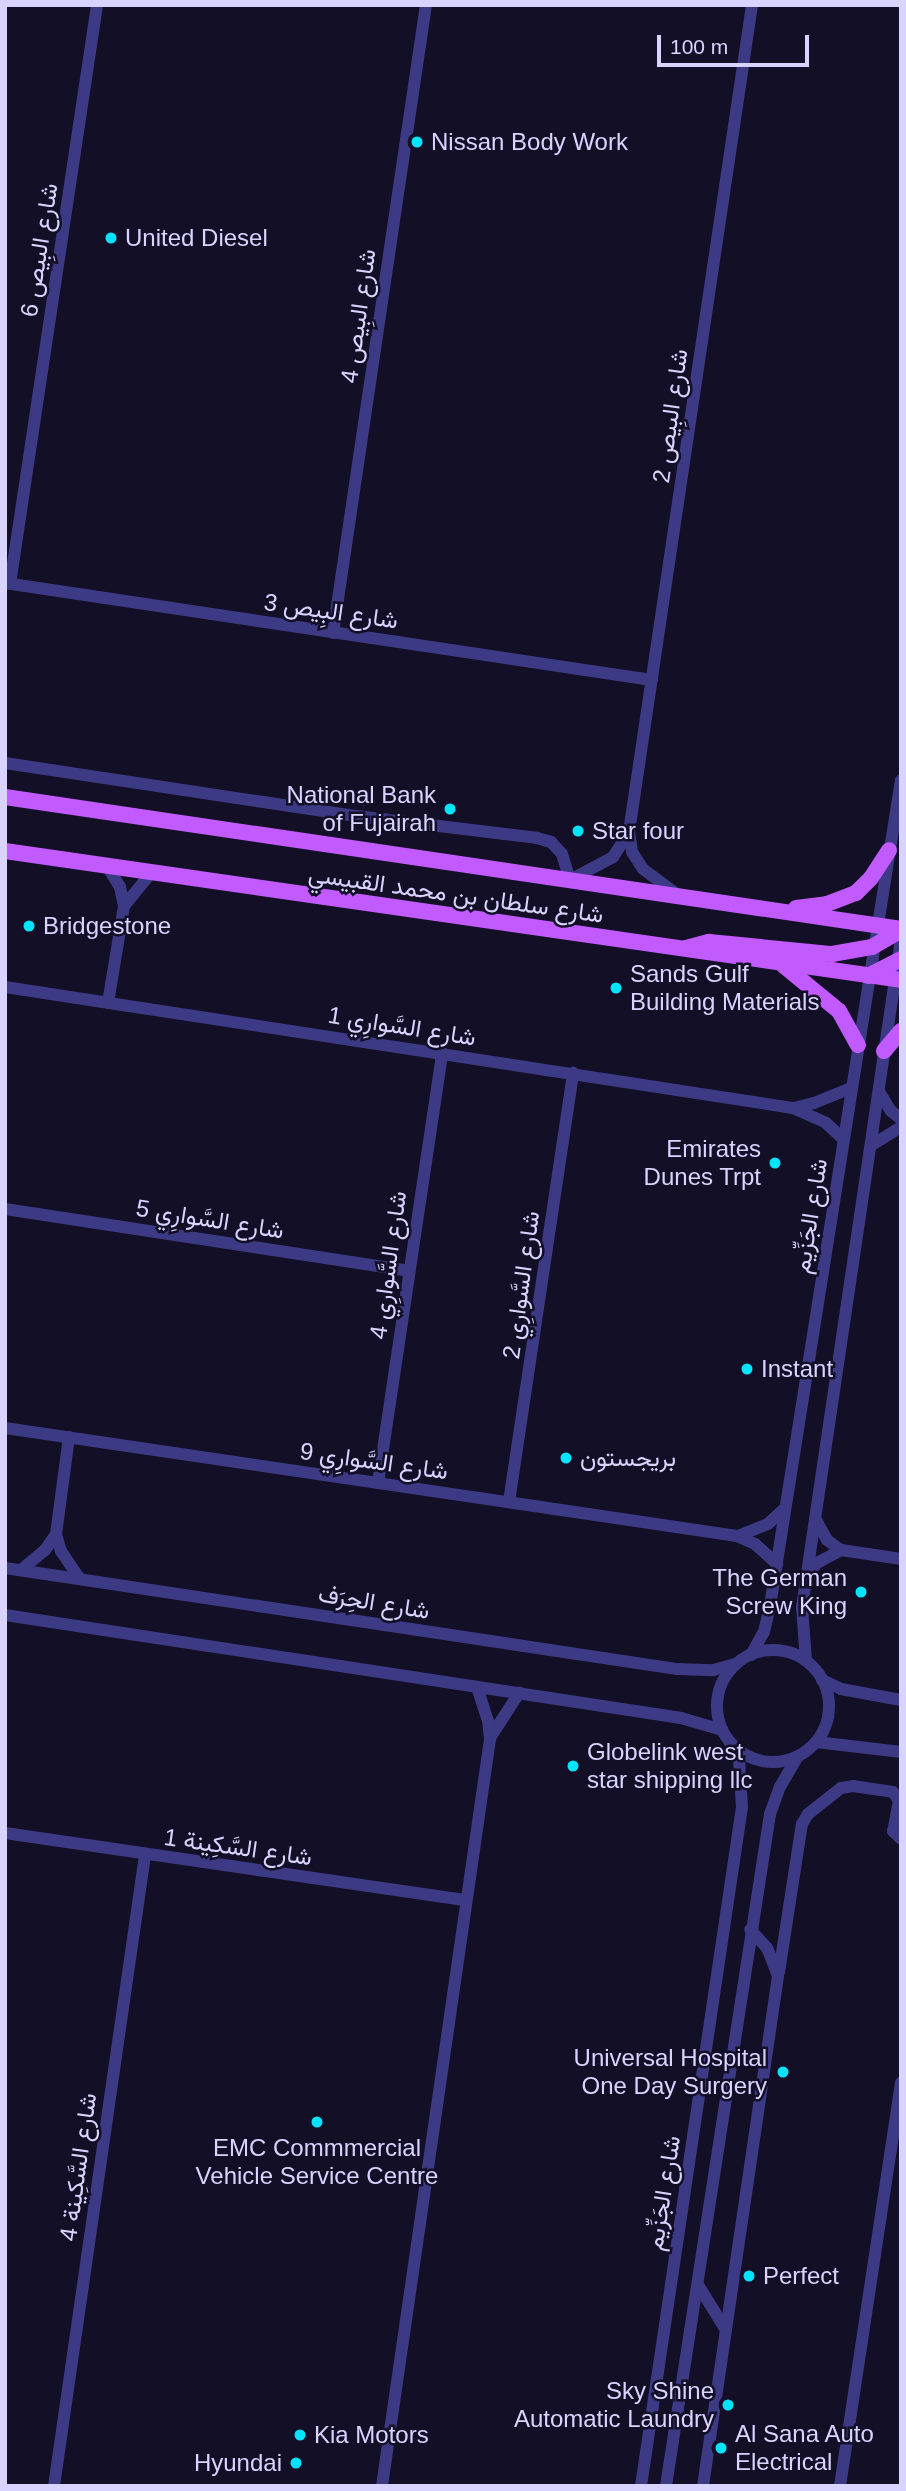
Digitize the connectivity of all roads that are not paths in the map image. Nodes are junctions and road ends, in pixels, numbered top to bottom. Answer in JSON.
{"nodes":[{"id":1,"x":97,"y":5,"type":"edge"},
{"id":2,"x":426,"y":5,"type":"edge"},
{"id":3,"x":752,"y":5,"type":"edge"},
{"id":4,"x":7,"y":584,"type":"edge"},
{"id":5,"x":332,"y":633,"type":"junction"},
{"id":6,"x":652,"y":680,"type":"junction"},
{"id":7,"x":5,"y":763,"type":"edge"},
{"id":8,"x":901,"y":780,"type":"edge"},
{"id":9,"x":5,"y":797,"type":"edge"},
{"id":10,"x":629,"y":832,"type":"junction"},
{"id":11,"x":889,"y":850,"type":"junction"},
{"id":12,"x":5,"y":851,"type":"edge"},
{"id":13,"x":107,"y":866,"type":"junction"},
{"id":14,"x":151,"y":873,"type":"junction"},
{"id":15,"x":570,"y":880,"type":"junction"},
{"id":16,"x":681,"y":897,"type":"junction"},
{"id":17,"x":124,"y":906,"type":"junction"},
{"id":18,"x":777,"y":911,"type":"junction"},
{"id":19,"x":875,"y":925,"type":"junction"},
{"id":20,"x":901,"y":929,"type":"edge"},
{"id":21,"x":901,"y":939,"type":"edge"},
{"id":22,"x":872,"y":947,"type":"junction"},
{"id":23,"x":680,"y":950,"type":"junction"},
{"id":24,"x":899,"y":960,"type":"edge"},
{"id":25,"x":781,"y":964,"type":"junction"},
{"id":26,"x":868,"y":976,"type":"junction"},
{"id":27,"x":898,"y":979,"type":"edge"},
{"id":28,"x":5,"y":987,"type":"edge"},
{"id":29,"x":108,"y":1003,"type":"junction"},
{"id":30,"x":901,"y":1031,"type":"edge"},
{"id":31,"x":858,"y":1045,"type":"junction"},
{"id":32,"x":884,"y":1051,"type":"junction"},
{"id":33,"x":442,"y":1053,"type":"junction"},
{"id":34,"x":573,"y":1073,"type":"junction"},
{"id":35,"x":851,"y":1087,"type":"junction"},
{"id":36,"x":880,"y":1093,"type":"junction"},
{"id":37,"x":793,"y":1108,"type":"junction"},
{"id":38,"x":901,"y":1119,"type":"edge"},
{"id":39,"x":901,"y":1127,"type":"edge"},
{"id":40,"x":843,"y":1139,"type":"junction"},
{"id":41,"x":872,"y":1145,"type":"junction"},
{"id":42,"x":5,"y":1209,"type":"edge"},
{"id":43,"x":408,"y":1271,"type":"junction"},
{"id":44,"x":5,"y":1427,"type":"edge"},
{"id":45,"x":69,"y":1437,"type":"junction"},
{"id":46,"x":378,"y":1483,"type":"junction"},
{"id":47,"x":509,"y":1502,"type":"junction"},
{"id":48,"x":784,"y":1509,"type":"junction"},
{"id":49,"x":816,"y":1518,"type":"junction"},
{"id":50,"x":57,"y":1534,"type":"junction"},
{"id":51,"x":737,"y":1536,"type":"junction"},
{"id":52,"x":841,"y":1550,"type":"junction"},
{"id":53,"x":901,"y":1559,"type":"edge"},
{"id":54,"x":777,"y":1564,"type":"junction"},
{"id":55,"x":5,"y":1567,"type":"edge"},
{"id":56,"x":21,"y":1570,"type":"junction"},
{"id":57,"x":806,"y":1577,"type":"junction"},
{"id":58,"x":79,"y":1578,"type":"junction"},
{"id":59,"x":5,"y":1615,"type":"edge"},
{"id":60,"x":751,"y":1655,"type":"junction"},
{"id":61,"x":806,"y":1661,"type":"junction"},
{"id":62,"x":736,"y":1664,"type":"junction"},
{"id":63,"x":822,"y":1680,"type":"junction"},
{"id":64,"x":477,"y":1687,"type":"junction"},
{"id":65,"x":519,"y":1693,"type":"junction"},
{"id":66,"x":901,"y":1700,"type":"edge"},
{"id":67,"x":726,"y":1736,"type":"junction"},
{"id":68,"x":490,"y":1739,"type":"junction"},
{"id":69,"x":816,"y":1742,"type":"junction"},
{"id":70,"x":901,"y":1752,"type":"edge"},
{"id":71,"x":798,"y":1756,"type":"junction"},
{"id":72,"x":5,"y":1833,"type":"edge"},
{"id":73,"x":901,"y":1839,"type":"edge"},
{"id":74,"x":145,"y":1854,"type":"junction"},
{"id":75,"x":466,"y":1900,"type":"junction"},
{"id":76,"x":750,"y":1929,"type":"junction"},
{"id":77,"x":761,"y":1940,"type":"junction"},
{"id":78,"x":784,"y":1942,"type":"junction"},
{"id":79,"x":778,"y":1976,"type":"junction"},
{"id":80,"x":901,"y":2083,"type":"edge"},
{"id":81,"x":698,"y":2285,"type":"junction"},
{"id":82,"x":726,"y":2330,"type":"junction"},
{"id":83,"x":54,"y":2486,"type":"edge"},
{"id":84,"x":382,"y":2486,"type":"edge"},
{"id":85,"x":641,"y":2486,"type":"edge"},
{"id":86,"x":666,"y":2486,"type":"edge"},
{"id":87,"x":703,"y":2486,"type":"edge"},
{"id":88,"x":840,"y":2486,"type":"edge"}],
"edges":[{"from":1,"to":4,"type":"street","name":"شارع البِيص 6"},
{"from":2,"to":5,"type":"street","name":"شارع البِيص 4"},
{"from":3,"to":6,"type":"street","name":"شارع البِيص 2"},
{"from":4,"to":5,"type":"street","name":"شارع البِيص 3"},
{"from":5,"to":6,"type":"street","name":"شارع البِيص 3"},
{"from":6,"to":10,"type":"street","name":"شارع البِيص 2"},
{"from":7,"to":15,"type":"street"},
{"from":8,"to":11,"type":"street","name":"شارع الجَزِّيم"},
{"from":9,"to":15,"type":"main road","name":"شارع سلطان بن محمد القبيسي"},
{"from":10,"to":15,"type":"street","name":"شارع البِيص 2"},
{"from":10,"to":16,"type":"street","name":"شارع البِيص 2"},
{"from":11,"to":18,"type":"main road"},
{"from":11,"to":19,"type":"street","name":"شارع الجَزِّيم"},
{"from":12,"to":13,"type":"main road","name":"شارع سلطان بن محمد القبيسي"},
{"from":13,"to":14,"type":"main road","name":"شارع سلطان بن محمد القبيسي"},
{"from":13,"to":17,"type":"street"},
{"from":14,"to":17,"type":"street"},
{"from":14,"to":23,"type":"main road","name":"شارع سلطان بن محمد القبيسي"},
{"from":15,"to":16,"type":"main road","name":"شارع سلطان بن محمد القبيسي"},
{"from":16,"to":18,"type":"main road","name":"شارع سلطان بن محمد القبيسي"},
{"from":17,"to":29,"type":"street"},
{"from":18,"to":19,"type":"main road","name":"شارع سلطان بن محمد القبيسي"},
{"from":19,"to":20,"type":"main road","name":"شارع سلطان بن محمد القبيسي"},
{"from":19,"to":22,"type":"street","name":"شارع الجَزِّيم"},
{"from":20,"to":22,"type":"main road"},
{"from":21,"to":24,"type":"street","name":"شارع الجَزِّيم"},
{"from":22,"to":23,"type":"main road"},
{"from":22,"to":26,"type":"street","name":"شارع الجَزِّيم"},
{"from":23,"to":25,"type":"main road","name":"شارع سلطان بن محمد القبيسي"},
{"from":24,"to":26,"type":"main road"},
{"from":24,"to":27,"type":"street","name":"شارع الجَزِّيم"},
{"from":25,"to":26,"type":"main road","name":"شارع سلطان بن محمد القبيسي"},
{"from":25,"to":31,"type":"main road"},
{"from":26,"to":27,"type":"main road","name":"شارع سلطان بن محمد القبيسي"},
{"from":26,"to":31,"type":"street","name":"شارع الجَزِّيم"},
{"from":27,"to":32,"type":"street","name":"شارع الجَزِّيم"},
{"from":28,"to":29,"type":"street","name":"شارع السَّوارِي 1"},
{"from":29,"to":33,"type":"street","name":"شارع السَّوارِي 1"},
{"from":30,"to":32,"type":"main road"},
{"from":31,"to":35,"type":"street","name":"شارع الجَزِّيم"},
{"from":32,"to":36,"type":"street","name":"شارع الجَزِّيم"},
{"from":33,"to":34,"type":"street","name":"شارع السَّوارِي 1"},
{"from":33,"to":43,"type":"street","name":"شارع السَّوارِي 4"},
{"from":34,"to":37,"type":"street","name":"شارع السَّوارِي 1"},
{"from":34,"to":47,"type":"street","name":"شارع السَّوارِي 2"},
{"from":35,"to":37,"type":"street","name":"شارع السَّوارِي 1"},
{"from":35,"to":40,"type":"street","name":"شارع الجَزِّيم"},
{"from":36,"to":38,"type":"street"},
{"from":36,"to":41,"type":"street","name":"شارع الجَزِّيم"},
{"from":37,"to":40,"type":"street","name":"شارع السَّوارِي 1"},
{"from":39,"to":41,"type":"street"},
{"from":40,"to":48,"type":"street","name":"شارع الجَزِّيم"},
{"from":41,"to":49,"type":"street","name":"شارع الجَزِّيم"},
{"from":42,"to":43,"type":"street","name":"شارع السَّوارِي 5"},
{"from":43,"to":46,"type":"street","name":"شارع السَّوارِي 4"},
{"from":44,"to":45,"type":"street","name":"شارع السَّوارِي 9"},
{"from":45,"to":46,"type":"street","name":"شارع السَّوارِي 9"},
{"from":45,"to":50,"type":"street"},
{"from":46,"to":47,"type":"street","name":"شارع السَّوارِي 9"},
{"from":47,"to":51,"type":"street","name":"شارع السَّوارِي 9"},
{"from":48,"to":51,"type":"street"},
{"from":48,"to":54,"type":"street","name":"شارع الجَزِّيم"},
{"from":49,"to":52,"type":"street"},
{"from":49,"to":57,"type":"street","name":"شارع الجَزِّيم"},
{"from":50,"to":56,"type":"street"},
{"from":50,"to":58,"type":"street"},
{"from":51,"to":54,"type":"street","name":"شارع السَّوارِي 9"},
{"from":52,"to":53,"type":"street"},
{"from":52,"to":57,"type":"street"},
{"from":54,"to":60,"type":"street","name":"شارع الجَزِّيم"},
{"from":55,"to":56,"type":"street","name":"شارع الحِرَف"},
{"from":56,"to":58,"type":"street","name":"شارع الحِرَف"},
{"from":57,"to":61,"type":"street","name":"شارع الجَزِّيم"},
{"from":58,"to":62,"type":"street","name":"شارع الحِرَف"},
{"from":59,"to":64,"type":"street"},
{"from":60,"to":61,"type":"street"},
{"from":60,"to":62,"type":"street"},
{"from":61,"to":63,"type":"street"},
{"from":62,"to":67,"type":"street"},
{"from":63,"to":66,"type":"street"},
{"from":63,"to":69,"type":"street"},
{"from":64,"to":65,"type":"street"},
{"from":64,"to":68,"type":"street"},
{"from":65,"to":67,"type":"street"},
{"from":65,"to":68,"type":"street"},
{"from":67,"to":71,"type":"street"},
{"from":67,"to":85,"type":"street","name":"شارع الجَزِّيم"},
{"from":68,"to":75,"type":"street"},
{"from":69,"to":70,"type":"street"},
{"from":69,"to":71,"type":"street"},
{"from":71,"to":76,"type":"street","name":"شارع الجَزِّيم"},
{"from":72,"to":74,"type":"street","name":"شارع السَّكِينة 1"},
{"from":73,"to":78,"type":"street"},
{"from":74,"to":75,"type":"street","name":"شارع السَّكِينة 1"},
{"from":74,"to":83,"type":"street","name":"شارع السَّكِينة 4"},
{"from":75,"to":84,"type":"street"},
{"from":76,"to":77,"type":"street"},
{"from":76,"to":81,"type":"street","name":"شارع الجَزِّيم"},
{"from":77,"to":78,"type":"street"},
{"from":77,"to":79,"type":"street"},
{"from":78,"to":79,"type":"street"},
{"from":79,"to":82,"type":"street"},
{"from":80,"to":88,"type":"street"},
{"from":81,"to":82,"type":"street"},
{"from":81,"to":86,"type":"street","name":"شارع الجَزِّيم"},
{"from":82,"to":87,"type":"street"}]}
